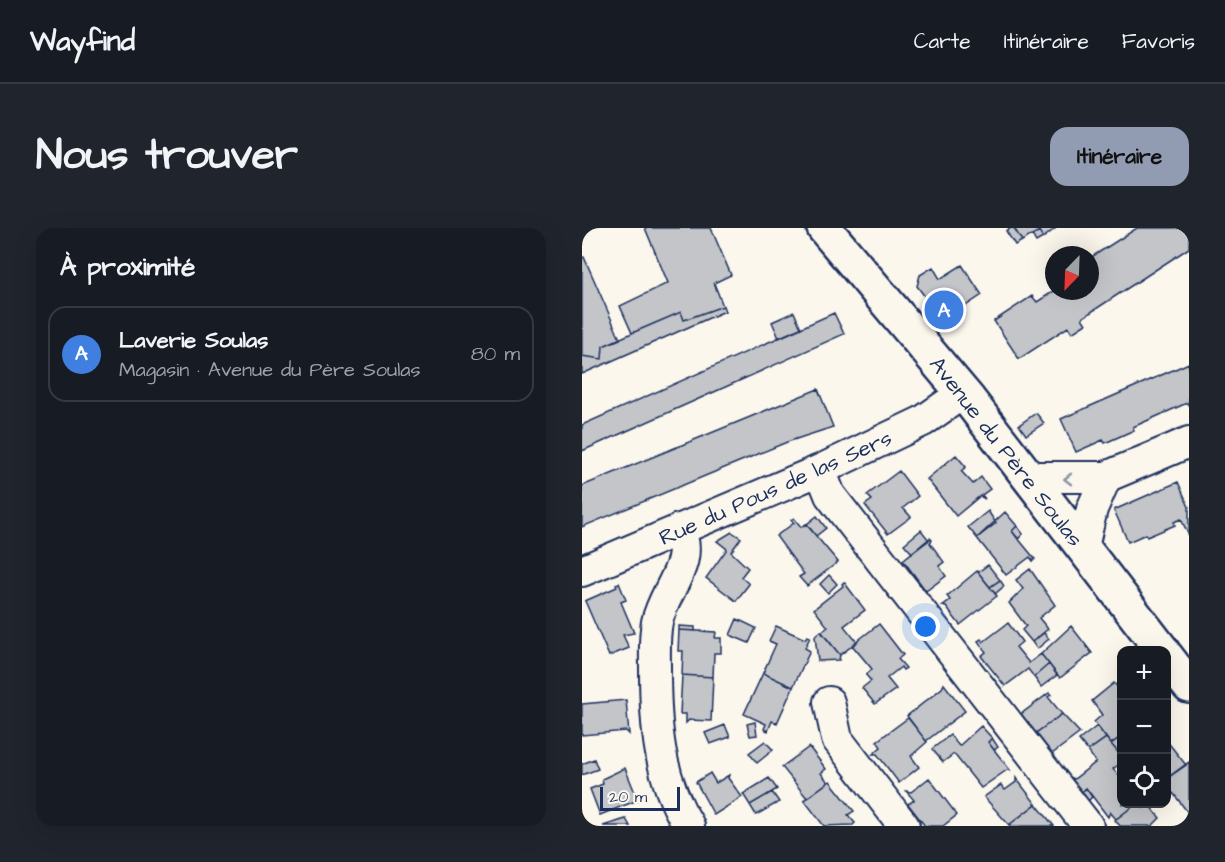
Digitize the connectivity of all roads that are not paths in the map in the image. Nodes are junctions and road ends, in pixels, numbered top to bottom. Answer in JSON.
{"nodes":[{"id":1,"x":824,"y":228,"type":"edge"},
{"id":2,"x":963,"y":393,"type":"junction"},
{"id":3,"x":1189,"y":442,"type":"edge"},
{"id":4,"x":820,"y":470,"type":"junction"},
{"id":5,"x":1029,"y":477,"type":"junction"},
{"id":6,"x":1106,"y":477,"type":"junction"},
{"id":7,"x":679,"y":529,"type":"junction"},
{"id":8,"x":1083,"y":547,"type":"junction"},
{"id":9,"x":582,"y":571,"type":"edge"},
{"id":10,"x":1158,"y":646,"type":"edge"},
{"id":11,"x":1171,"y":661,"type":"edge"},
{"id":12,"x":1189,"y":686,"type":"edge"},
{"id":13,"x":829,"y":702,"type":"dead end"},
{"id":14,"x":689,"y":826,"type":"edge"},
{"id":15,"x":904,"y":826,"type":"edge"},
{"id":16,"x":1088,"y":826,"type":"edge"}],
"edges":[{"from":1,"to":2,"type":"main road","name":"Avenue du Père Soulas"},
{"from":2,"to":4,"type":"street","name":"Rue du Pous de las Sers"},
{"from":2,"to":5,"type":"main road","name":"Avenue du Père Soulas"},
{"from":3,"to":6,"type":"street"},
{"from":4,"to":7,"type":"street","name":"Rue du Pous de las Sers"},
{"from":4,"to":16,"type":"street"},
{"from":6,"to":5,"type":"street","one_way":true},
{"from":5,"to":8,"type":"main road","name":"Avenue du Père Soulas"},
{"from":6,"to":8,"type":"street"},
{"from":7,"to":9,"type":"street","name":"Rue du Pous de las Sers"},
{"from":7,"to":14,"type":"street"},
{"from":8,"to":10,"type":"main road","name":"Avenue du Père Soulas"},
{"from":11,"to":12,"type":"main road"},
{"from":13,"to":15,"type":"street"}]}
